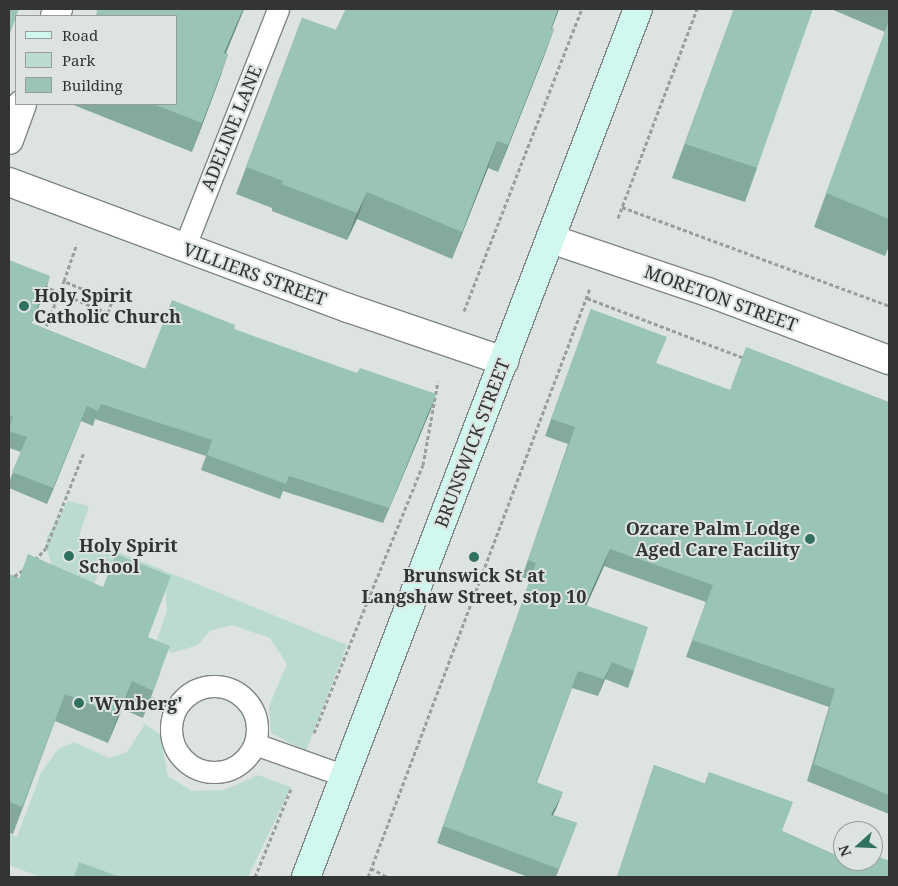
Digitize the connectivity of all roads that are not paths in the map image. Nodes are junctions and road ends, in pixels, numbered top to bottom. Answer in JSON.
{"nodes":[{"id":1,"x":278,"y":9,"type":"edge"},
{"id":2,"x":638,"y":9,"type":"edge"},
{"id":3,"x":22,"y":105,"type":"edge"},
{"id":4,"x":9,"y":140,"type":"edge"},
{"id":5,"x":9,"y":182,"type":"edge"},
{"id":6,"x":551,"y":239,"type":"junction"},
{"id":7,"x":184,"y":248,"type":"junction"},
{"id":8,"x":889,"y":360,"type":"edge"},
{"id":9,"x":504,"y":361,"type":"junction"},
{"id":10,"x":254,"y":744,"type":"junction"},
{"id":11,"x":344,"y":776,"type":"junction"},
{"id":12,"x":306,"y":877,"type":"edge"}],
"edges":[{"from":1,"to":7,"type":"lane","name":"ADELINE LANE"},
{"from":2,"to":6,"type":"main road","name":"BRUNSWICK STREET"},
{"from":3,"to":4,"type":"street"},
{"from":5,"to":7,"type":"street","name":"VILLIERS STREET"},
{"from":6,"to":8,"type":"street","name":"MORETON STREET"},
{"from":6,"to":9,"type":"main road","name":"BRUNSWICK STREET"},
{"from":7,"to":9,"type":"street","name":"VILLIERS STREET"},
{"from":9,"to":11,"type":"main road","name":"BRUNSWICK STREET"},
{"from":10,"to":10,"type":"lane"},
{"from":10,"to":11,"type":"lane"},
{"from":11,"to":12,"type":"main road","name":"BRUNSWICK STREET"}]}
